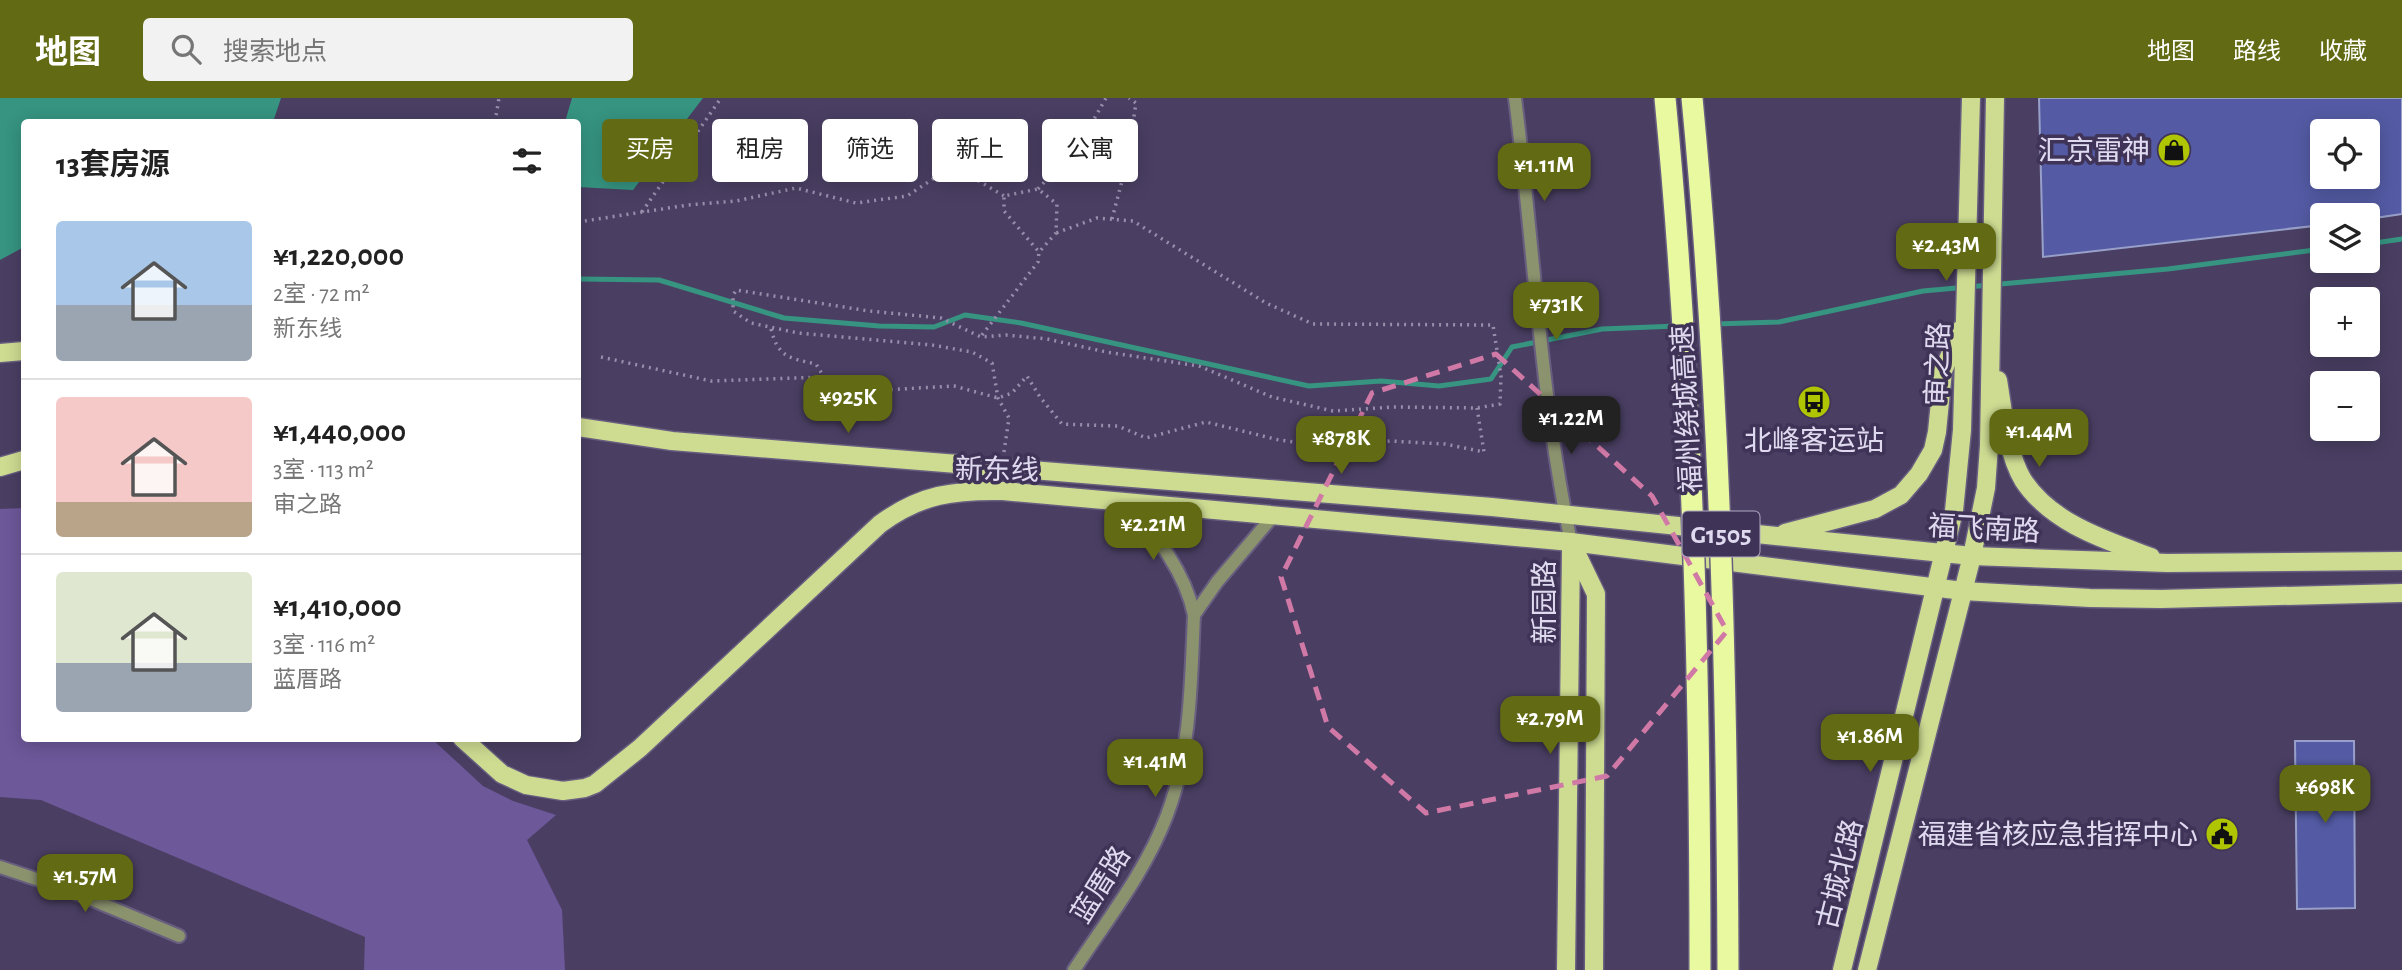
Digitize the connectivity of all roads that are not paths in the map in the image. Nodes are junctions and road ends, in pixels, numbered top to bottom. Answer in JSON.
{"nodes":[{"id":1,"x":1515,"y":98,"type":"edge"},
{"id":2,"x":1665,"y":98,"type":"edge"},
{"id":3,"x":1692,"y":98,"type":"edge"},
{"id":4,"x":1971,"y":98,"type":"edge"},
{"id":5,"x":1994,"y":98,"type":"edge"},
{"id":6,"x":1990,"y":318,"type":"junction"},
{"id":7,"x":1965,"y":319,"type":"junction"},
{"id":8,"x":21,"y":351,"type":"edge"},
{"id":9,"x":0,"y":353,"type":"edge"},
{"id":10,"x":581,"y":427,"type":"edge"},
{"id":11,"x":21,"y":461,"type":"edge"},
{"id":12,"x":0,"y":467,"type":"edge"},
{"id":13,"x":1128,"y":503,"type":"junction"},
{"id":14,"x":1274,"y":515,"type":"junction"},
{"id":15,"x":1565,"y":515,"type":"junction"},
{"id":16,"x":1772,"y":536,"type":"junction"},
{"id":17,"x":1571,"y":542,"type":"junction"},
{"id":18,"x":1945,"y":553,"type":"junction"},
{"id":19,"x":1972,"y":556,"type":"junction"},
{"id":20,"x":2402,"y":561,"type":"edge"},
{"id":21,"x":2167,"y":563,"type":"junction"},
{"id":22,"x":1937,"y":588,"type":"junction"},
{"id":23,"x":1963,"y":591,"type":"junction"},
{"id":24,"x":2402,"y":593,"type":"edge"},
{"id":25,"x":1194,"y":615,"type":"junction"},
{"id":26,"x":466,"y":742,"type":"edge"},
{"id":27,"x":0,"y":867,"type":"edge"},
{"id":28,"x":179,"y":936,"type":"dead end"},
{"id":29,"x":1074,"y":970,"type":"edge"},
{"id":30,"x":1566,"y":970,"type":"edge"},
{"id":31,"x":1594,"y":970,"type":"edge"},
{"id":32,"x":1700,"y":970,"type":"edge"},
{"id":33,"x":1728,"y":970,"type":"edge"},
{"id":34,"x":1843,"y":970,"type":"edge"},
{"id":35,"x":1867,"y":970,"type":"edge"}],
"edges":[{"from":1,"to":15,"type":"street"},
{"from":2,"to":32,"type":"highway","name":"福州绕城高速","number":"G1505","bridge":true},
{"from":3,"to":33,"type":"highway","name":"福州绕城高速","number":"G1505","bridge":true},
{"from":4,"to":7,"type":"main road","name":"审之路"},
{"from":5,"to":6,"type":"main road","name":"审之路"},
{"from":6,"to":19,"type":"main road","name":"审之路"},
{"from":6,"to":21,"type":"main road"},
{"from":7,"to":16,"type":"main road"},
{"from":7,"to":18,"type":"main road","name":"审之路"},
{"from":8,"to":9,"type":"main road"},
{"from":10,"to":15,"type":"main road","name":"新东线"},
{"from":11,"to":12,"type":"main road"},
{"from":13,"to":14,"type":"main road","name":"新东线"},
{"from":13,"to":25,"type":"street"},
{"from":13,"to":26,"type":"main road","name":"新东线"},
{"from":14,"to":17,"type":"main road","name":"新东线"},
{"from":14,"to":25,"type":"street"},
{"from":15,"to":16,"type":"main road","name":"福飞南路"},
{"from":15,"to":17,"type":"street"},
{"from":16,"to":18,"type":"main road","name":"福飞南路"},
{"from":17,"to":22,"type":"main road"},
{"from":17,"to":30,"type":"main road","name":"新园路"},
{"from":17,"to":31,"type":"main road","name":"新园路"},
{"from":18,"to":19,"type":"main road","name":"福飞南路"},
{"from":18,"to":22,"type":"main road","name":"审之路"},
{"from":19,"to":21,"type":"main road","name":"福飞南路"},
{"from":19,"to":23,"type":"main road","name":"审之路"},
{"from":20,"to":21,"type":"main road","name":"福飞南路"},
{"from":22,"to":23,"type":"main road"},
{"from":22,"to":34,"type":"main road","name":"古城北路"},
{"from":23,"to":24,"type":"main road"},
{"from":23,"to":35,"type":"main road","name":"古城北路"},
{"from":25,"to":29,"type":"street","name":"蓝厝路"},
{"from":27,"to":28,"type":"street"}]}
